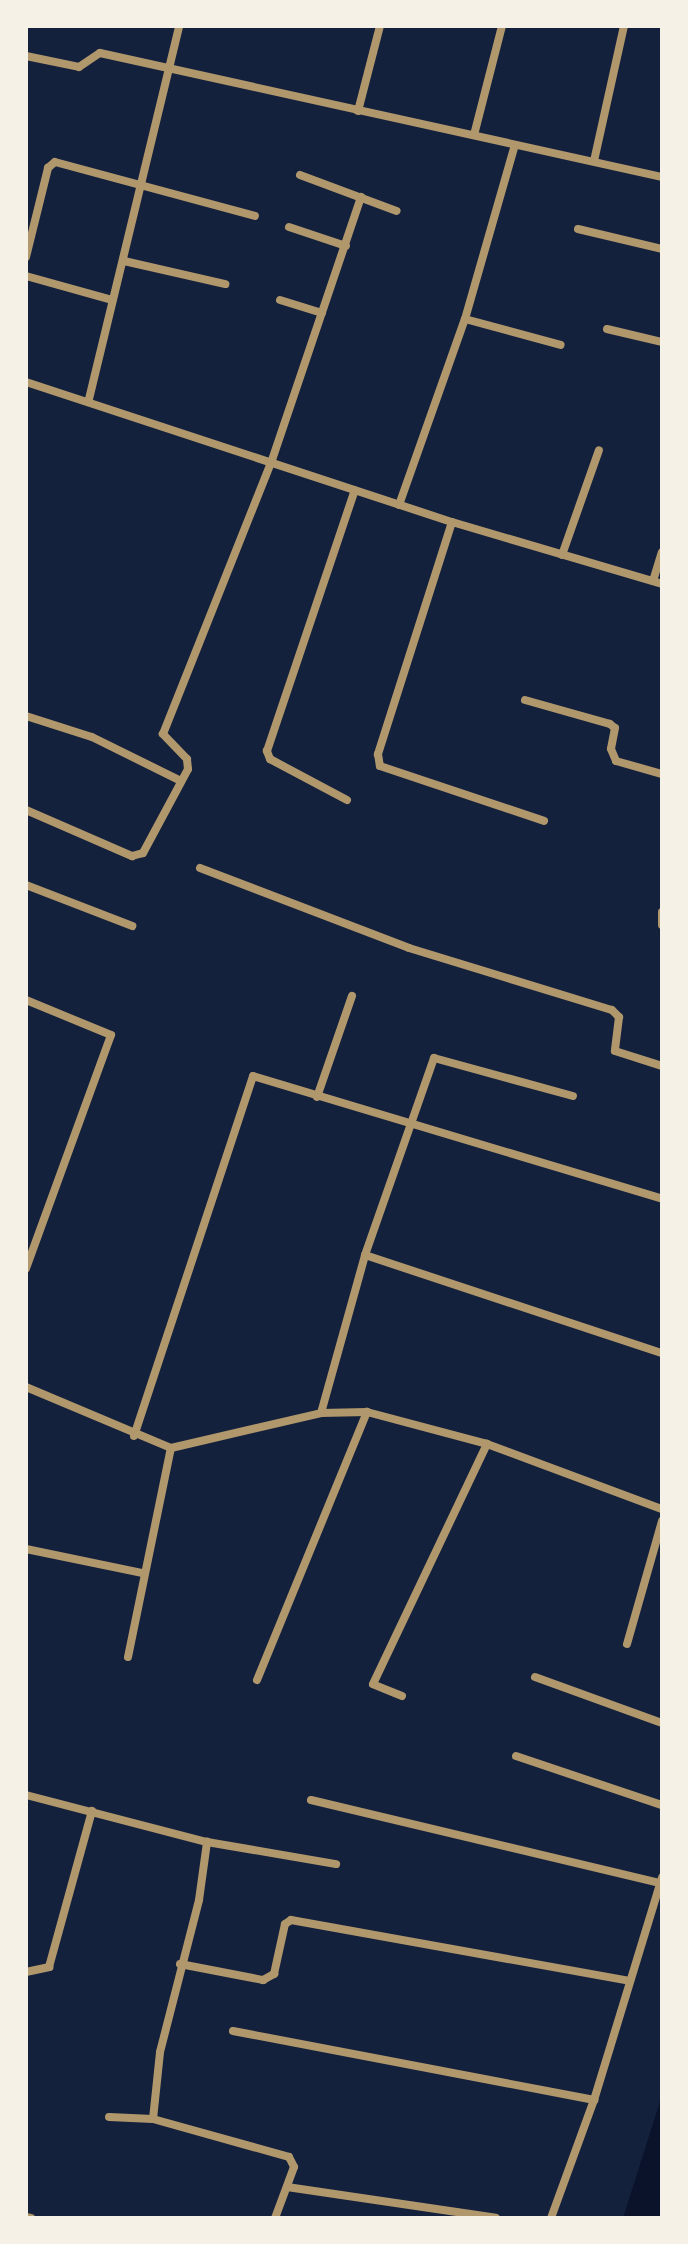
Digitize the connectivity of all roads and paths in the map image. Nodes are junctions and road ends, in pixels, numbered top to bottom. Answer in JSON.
{"nodes":[{"id":1,"x":179,"y":26,"type":"edge"},
{"id":2,"x":380,"y":26,"type":"edge"},
{"id":3,"x":502,"y":26,"type":"edge"},
{"id":4,"x":624,"y":26,"type":"edge"},
{"id":5,"x":26,"y":56,"type":"edge"},
{"id":6,"x":167,"y":68,"type":"junction"},
{"id":7,"x":358,"y":111,"type":"junction"},
{"id":8,"x":474,"y":135,"type":"junction"},
{"id":9,"x":515,"y":145,"type":"junction"},
{"id":10,"x":594,"y":161,"type":"junction"},
{"id":11,"x":300,"y":175,"type":"dead end"},
{"id":12,"x":662,"y":177,"type":"edge"},
{"id":13,"x":141,"y":184,"type":"junction"},
{"id":14,"x":361,"y":197,"type":"junction"},
{"id":15,"x":397,"y":211,"type":"dead end"},
{"id":16,"x":255,"y":216,"type":"dead end"},
{"id":17,"x":289,"y":227,"type":"dead end"},
{"id":18,"x":578,"y":229,"type":"dead end"},
{"id":19,"x":346,"y":246,"type":"junction"},
{"id":20,"x":662,"y":249,"type":"edge"},
{"id":21,"x":26,"y":257,"type":"edge"},
{"id":22,"x":124,"y":261,"type":"junction"},
{"id":23,"x":26,"y":276,"type":"edge"},
{"id":24,"x":225,"y":284,"type":"dead end"},
{"id":25,"x":112,"y":300,"type":"junction"},
{"id":26,"x":280,"y":300,"type":"dead end"},
{"id":27,"x":322,"y":313,"type":"junction"},
{"id":28,"x":465,"y":319,"type":"junction"},
{"id":29,"x":607,"y":329,"type":"dead end"},
{"id":30,"x":662,"y":342,"type":"edge"},
{"id":31,"x":561,"y":345,"type":"dead end"},
{"id":32,"x":26,"y":382,"type":"edge"},
{"id":33,"x":89,"y":399,"type":"junction"},
{"id":34,"x":599,"y":450,"type":"dead end"},
{"id":35,"x":271,"y":463,"type":"junction"},
{"id":36,"x":355,"y":490,"type":"junction"},
{"id":37,"x":399,"y":505,"type":"junction"},
{"id":38,"x":452,"y":522,"type":"junction"},
{"id":39,"x":662,"y":552,"type":"edge"},
{"id":40,"x":562,"y":555,"type":"junction"},
{"id":41,"x":658,"y":583,"type":"edge"},
{"id":42,"x":525,"y":700,"type":"dead end"},
{"id":43,"x":26,"y":716,"type":"edge"},
{"id":44,"x":662,"y":774,"type":"edge"},
{"id":45,"x":181,"y":781,"type":"junction"},
{"id":46,"x":347,"y":800,"type":"dead end"},
{"id":47,"x":26,"y":810,"type":"edge"},
{"id":48,"x":544,"y":821,"type":"dead end"},
{"id":49,"x":200,"y":868,"type":"dead end"},
{"id":50,"x":26,"y":885,"type":"edge"},
{"id":51,"x":662,"y":912,"type":"edge"},
{"id":52,"x":662,"y":925,"type":"edge"},
{"id":53,"x":132,"y":926,"type":"dead end"},
{"id":54,"x":352,"y":996,"type":"dead end"},
{"id":55,"x":26,"y":1000,"type":"edge"},
{"id":56,"x":662,"y":1066,"type":"edge"},
{"id":57,"x":573,"y":1096,"type":"dead end"},
{"id":58,"x":317,"y":1097,"type":"junction"},
{"id":59,"x":413,"y":1126,"type":"junction"},
{"id":60,"x":662,"y":1199,"type":"edge"},
{"id":61,"x":365,"y":1255,"type":"junction"},
{"id":62,"x":26,"y":1269,"type":"edge"},
{"id":63,"x":662,"y":1353,"type":"edge"},
{"id":64,"x":26,"y":1387,"type":"edge"},
{"id":65,"x":367,"y":1412,"type":"junction"},
{"id":66,"x":321,"y":1413,"type":"junction"},
{"id":67,"x":134,"y":1436,"type":"junction"},
{"id":68,"x":487,"y":1444,"type":"junction"},
{"id":69,"x":171,"y":1448,"type":"junction"},
{"id":70,"x":662,"y":1509,"type":"edge"},
{"id":71,"x":662,"y":1521,"type":"edge"},
{"id":72,"x":26,"y":1549,"type":"edge"},
{"id":73,"x":142,"y":1573,"type":"junction"},
{"id":74,"x":627,"y":1644,"type":"dead end"},
{"id":75,"x":128,"y":1657,"type":"dead end"},
{"id":76,"x":535,"y":1677,"type":"dead end"},
{"id":77,"x":257,"y":1680,"type":"dead end"},
{"id":78,"x":402,"y":1696,"type":"dead end"},
{"id":79,"x":662,"y":1723,"type":"edge"},
{"id":80,"x":516,"y":1756,"type":"dead end"},
{"id":81,"x":26,"y":1795,"type":"edge"},
{"id":82,"x":311,"y":1800,"type":"dead end"},
{"id":83,"x":662,"y":1805,"type":"edge"},
{"id":84,"x":92,"y":1811,"type":"junction"},
{"id":85,"x":207,"y":1842,"type":"junction"},
{"id":86,"x":336,"y":1864,"type":"dead end"},
{"id":87,"x":661,"y":1880,"type":"edge"},
{"id":88,"x":180,"y":1964,"type":"junction"},
{"id":89,"x":26,"y":1972,"type":"edge"},
{"id":90,"x":630,"y":1981,"type":"junction"},
{"id":91,"x":233,"y":2031,"type":"dead end"},
{"id":92,"x":594,"y":2100,"type":"junction"},
{"id":93,"x":109,"y":2117,"type":"dead end"},
{"id":94,"x":153,"y":2119,"type":"junction"},
{"id":95,"x":287,"y":2187,"type":"junction"},
{"id":96,"x":275,"y":2218,"type":"edge"},
{"id":97,"x":496,"y":2218,"type":"edge"},
{"id":98,"x":551,"y":2218,"type":"edge"}],
"edges":[{"from":1,"to":6,"type":"street"},
{"from":2,"to":7,"type":"street"},
{"from":3,"to":8,"type":"street"},
{"from":4,"to":10,"type":"street"},
{"from":5,"to":6,"type":"street"},
{"from":6,"to":7,"type":"street"},
{"from":6,"to":13,"type":"street"},
{"from":7,"to":8,"type":"street"},
{"from":8,"to":9,"type":"street"},
{"from":9,"to":10,"type":"street"},
{"from":9,"to":28,"type":"street"},
{"from":10,"to":12,"type":"street"},
{"from":11,"to":14,"type":"street"},
{"from":13,"to":16,"type":"street"},
{"from":13,"to":21,"type":"street"},
{"from":13,"to":22,"type":"street"},
{"from":14,"to":15,"type":"street"},
{"from":14,"to":19,"type":"street"},
{"from":17,"to":19,"type":"street"},
{"from":18,"to":20,"type":"street"},
{"from":19,"to":27,"type":"street"},
{"from":22,"to":24,"type":"street"},
{"from":22,"to":25,"type":"street"},
{"from":23,"to":25,"type":"street"},
{"from":25,"to":33,"type":"street"},
{"from":26,"to":27,"type":"street"},
{"from":27,"to":35,"type":"street"},
{"from":28,"to":31,"type":"street"},
{"from":28,"to":37,"type":"street"},
{"from":29,"to":30,"type":"street"},
{"from":32,"to":33,"type":"street"},
{"from":33,"to":35,"type":"street"},
{"from":34,"to":40,"type":"street"},
{"from":35,"to":36,"type":"street"},
{"from":35,"to":45,"type":"street"},
{"from":36,"to":37,"type":"street"},
{"from":36,"to":46,"type":"street"},
{"from":37,"to":38,"type":"street"},
{"from":38,"to":40,"type":"street"},
{"from":38,"to":48,"type":"street"},
{"from":39,"to":41,"type":"street"},
{"from":40,"to":41,"type":"street"},
{"from":42,"to":44,"type":"street"},
{"from":43,"to":45,"type":"street"},
{"from":45,"to":47,"type":"street"},
{"from":49,"to":56,"type":"street"},
{"from":50,"to":53,"type":"street"},
{"from":51,"to":52,"type":"street"},
{"from":54,"to":58,"type":"street"},
{"from":55,"to":62,"type":"street"},
{"from":57,"to":59,"type":"street"},
{"from":58,"to":59,"type":"street"},
{"from":58,"to":67,"type":"street"},
{"from":59,"to":60,"type":"street"},
{"from":59,"to":61,"type":"street"},
{"from":61,"to":63,"type":"street"},
{"from":61,"to":66,"type":"street"},
{"from":64,"to":67,"type":"street"},
{"from":65,"to":66,"type":"street"},
{"from":65,"to":68,"type":"street"},
{"from":65,"to":77,"type":"street"},
{"from":66,"to":69,"type":"street"},
{"from":67,"to":69,"type":"street"},
{"from":68,"to":70,"type":"street"},
{"from":68,"to":78,"type":"street"},
{"from":69,"to":73,"type":"street"},
{"from":71,"to":74,"type":"street"},
{"from":72,"to":73,"type":"street"},
{"from":73,"to":75,"type":"street"},
{"from":76,"to":79,"type":"street"},
{"from":80,"to":83,"type":"street"},
{"from":81,"to":84,"type":"street"},
{"from":82,"to":87,"type":"street"},
{"from":84,"to":85,"type":"street"},
{"from":84,"to":89,"type":"street"},
{"from":85,"to":86,"type":"street"},
{"from":85,"to":88,"type":"street"},
{"from":87,"to":90,"type":"street"},
{"from":88,"to":90,"type":"street"},
{"from":88,"to":94,"type":"street"},
{"from":90,"to":92,"type":"street"},
{"from":91,"to":92,"type":"street"},
{"from":92,"to":98,"type":"street"},
{"from":93,"to":94,"type":"street"},
{"from":94,"to":95,"type":"street"},
{"from":95,"to":96,"type":"street"},
{"from":95,"to":97,"type":"street"}]}
